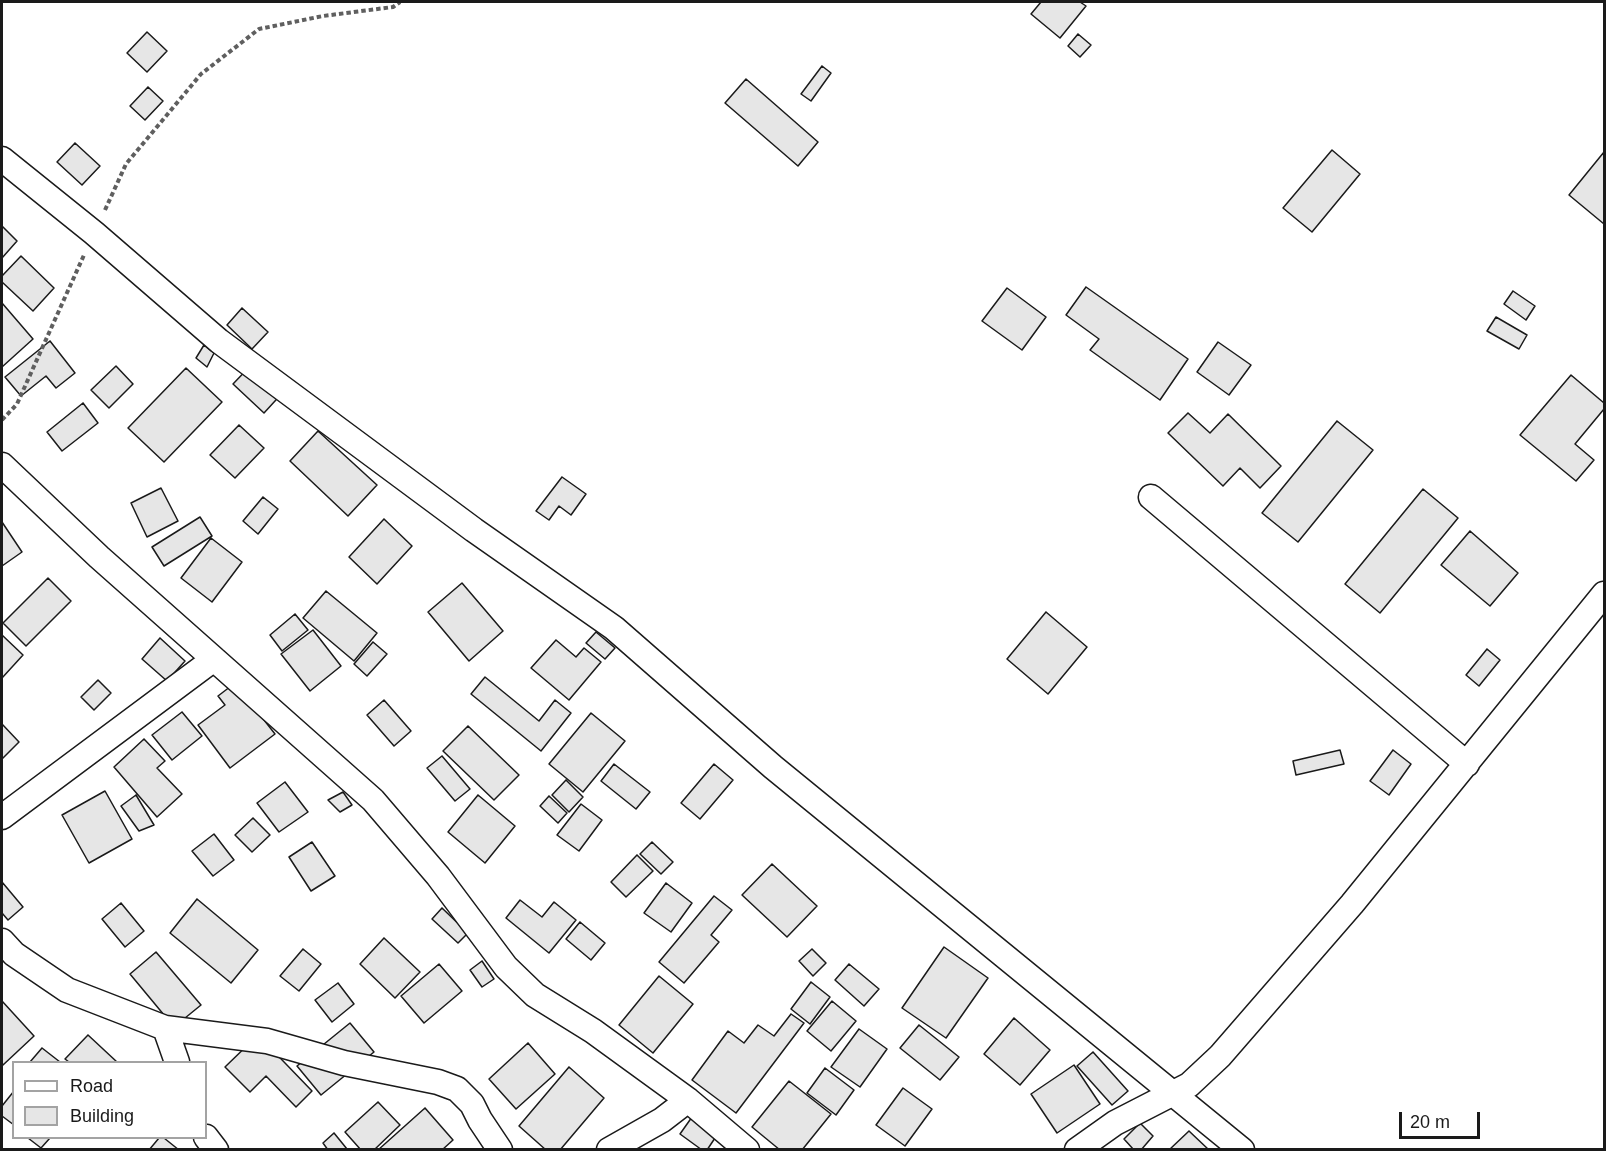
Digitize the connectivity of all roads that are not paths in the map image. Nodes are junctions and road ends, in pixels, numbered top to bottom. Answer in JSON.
{"nodes":[{"id":1,"x":2,"y":159,"type":"edge"},
{"id":2,"x":2,"y":465,"type":"edge"},
{"id":3,"x":1151,"y":497,"type":"dead end"},
{"id":4,"x":1605,"y":594,"type":"edge"},
{"id":5,"x":214,"y":659,"type":"junction"},
{"id":6,"x":1467,"y":764,"type":"junction"},
{"id":7,"x":2,"y":817,"type":"edge"},
{"id":8,"x":2,"y":941,"type":"edge"},
{"id":9,"x":165,"y":1028,"type":"junction"},
{"id":10,"x":177,"y":1061,"type":"edge"},
{"id":11,"x":1173,"y":1092,"type":"junction"},
{"id":12,"x":688,"y":1100,"type":"junction"},
{"id":13,"x":500,"y":1149,"type":"edge"},
{"id":14,"x":609,"y":1149,"type":"edge"},
{"id":15,"x":747,"y":1149,"type":"edge"},
{"id":16,"x":1077,"y":1149,"type":"edge"},
{"id":17,"x":1242,"y":1149,"type":"edge"}],
"edges":[{"from":1,"to":11,"type":"street"},
{"from":2,"to":5,"type":"street"},
{"from":3,"to":6,"type":"street"},
{"from":4,"to":6,"type":"street"},
{"from":5,"to":7,"type":"street"},
{"from":5,"to":12,"type":"street"},
{"from":6,"to":11,"type":"street"},
{"from":8,"to":9,"type":"street"},
{"from":9,"to":10,"type":"street"},
{"from":9,"to":13,"type":"street"},
{"from":11,"to":16,"type":"street"},
{"from":11,"to":17,"type":"street"},
{"from":12,"to":14,"type":"street"},
{"from":12,"to":15,"type":"street"}]}
